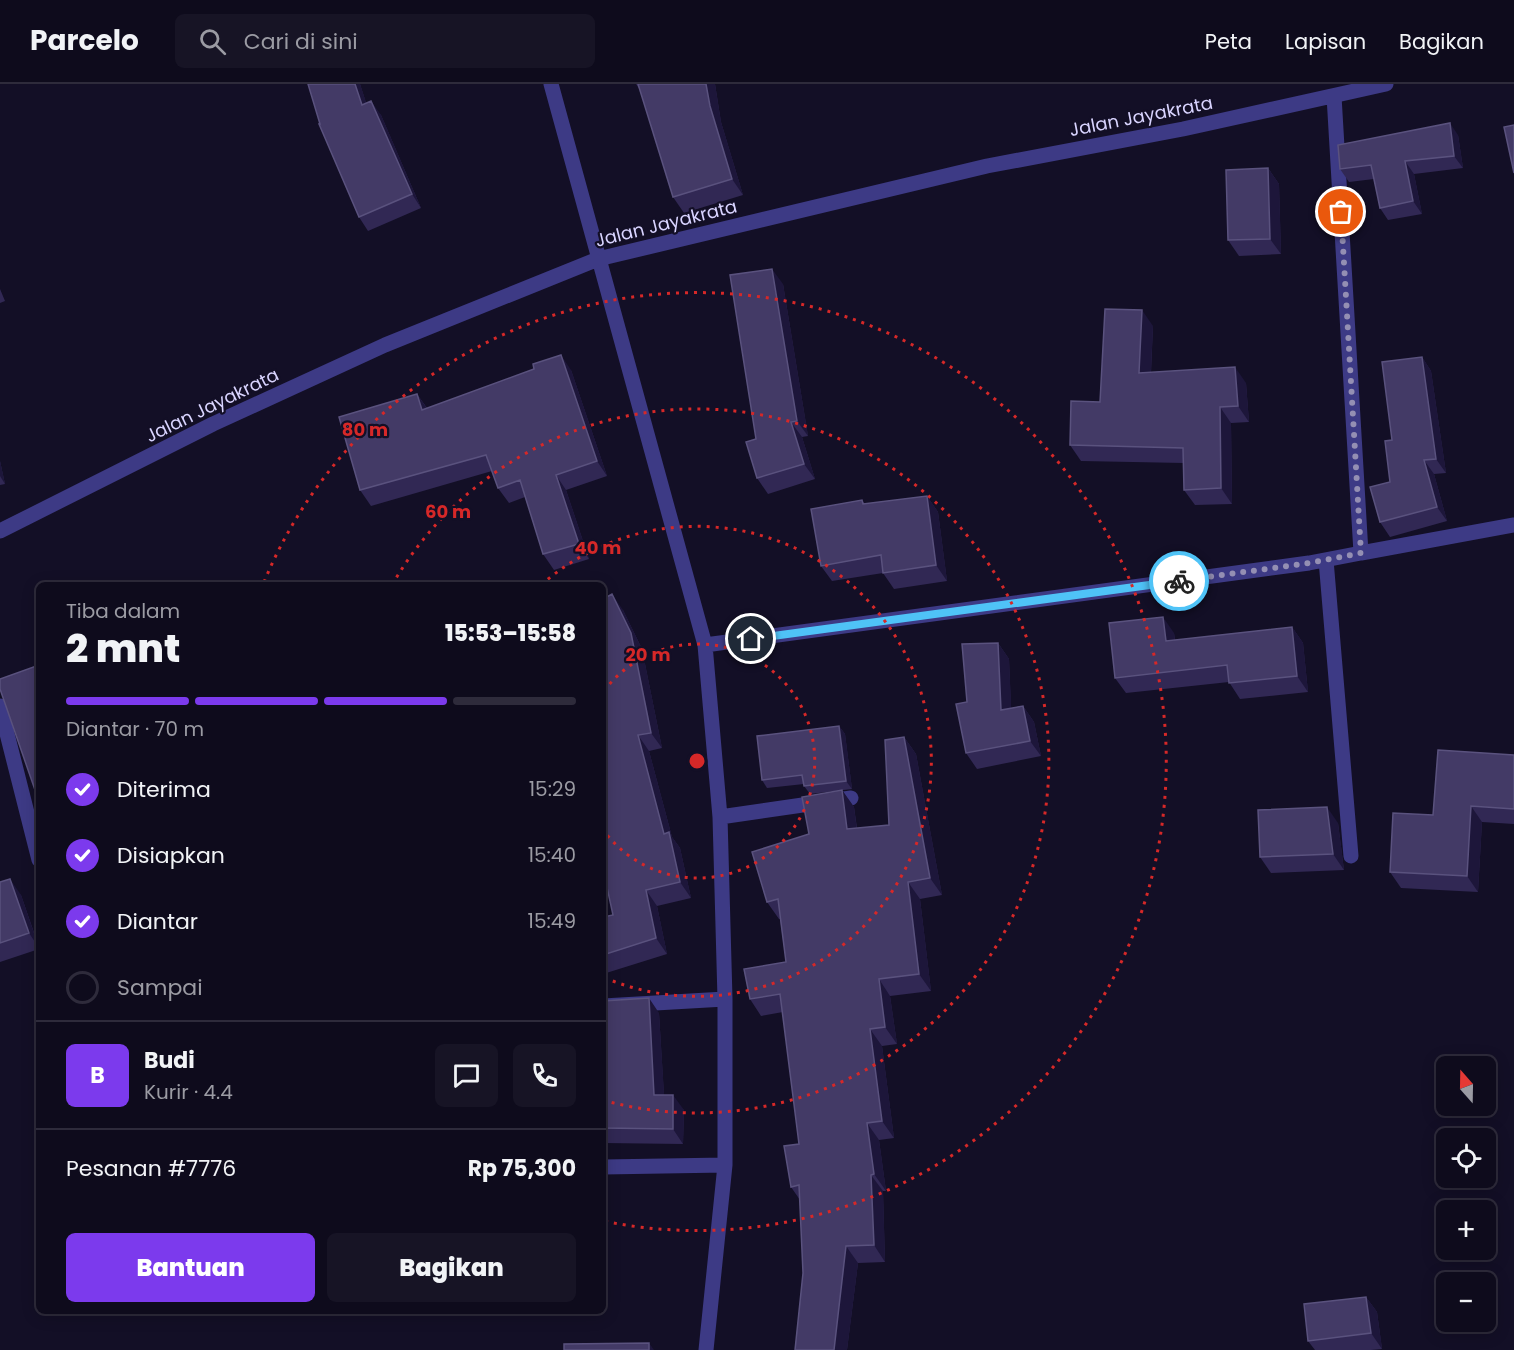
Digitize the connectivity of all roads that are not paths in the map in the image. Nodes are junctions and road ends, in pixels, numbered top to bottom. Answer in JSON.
{"nodes":[{"id":1,"x":551,"y":84,"type":"edge"},
{"id":2,"x":1386,"y":84,"type":"edge"},
{"id":3,"x":1334,"y":96,"type":"junction"},
{"id":4,"x":598,"y":259,"type":"junction"},
{"id":5,"x":1514,"y":525,"type":"edge"},
{"id":6,"x":0,"y":531,"type":"edge"},
{"id":7,"x":1361,"y":553,"type":"junction"},
{"id":8,"x":1326,"y":560,"type":"junction"},
{"id":9,"x":705,"y":645,"type":"junction"},
{"id":10,"x":0,"y":706,"type":"edge"},
{"id":11,"x":851,"y":798,"type":"dead end"},
{"id":12,"x":720,"y":817,"type":"junction"},
{"id":13,"x":36,"y":848,"type":"edge"},
{"id":14,"x":1351,"y":856,"type":"dead end"},
{"id":15,"x":725,"y":999,"type":"junction"},
{"id":16,"x":606,"y":1006,"type":"edge"},
{"id":17,"x":724,"y":1166,"type":"junction"},
{"id":18,"x":606,"y":1167,"type":"edge"},
{"id":19,"x":706,"y":1350,"type":"edge"}],
"edges":[{"from":1,"to":4,"type":"street"},
{"from":2,"to":3,"type":"street","name":"Jalan Jayakrata"},
{"from":3,"to":4,"type":"street","name":"Jalan Jayakrata"},
{"from":3,"to":7,"type":"street"},
{"from":4,"to":6,"type":"street","name":"Jalan Jayakrata"},
{"from":4,"to":9,"type":"street"},
{"from":5,"to":7,"type":"street"},
{"from":7,"to":8,"type":"street"},
{"from":8,"to":9,"type":"street"},
{"from":8,"to":14,"type":"street"},
{"from":9,"to":12,"type":"street"},
{"from":10,"to":13,"type":"street"},
{"from":11,"to":12,"type":"street"},
{"from":12,"to":15,"type":"street"},
{"from":15,"to":16,"type":"street"},
{"from":15,"to":17,"type":"street"},
{"from":17,"to":18,"type":"street"},
{"from":17,"to":19,"type":"street"}]}
